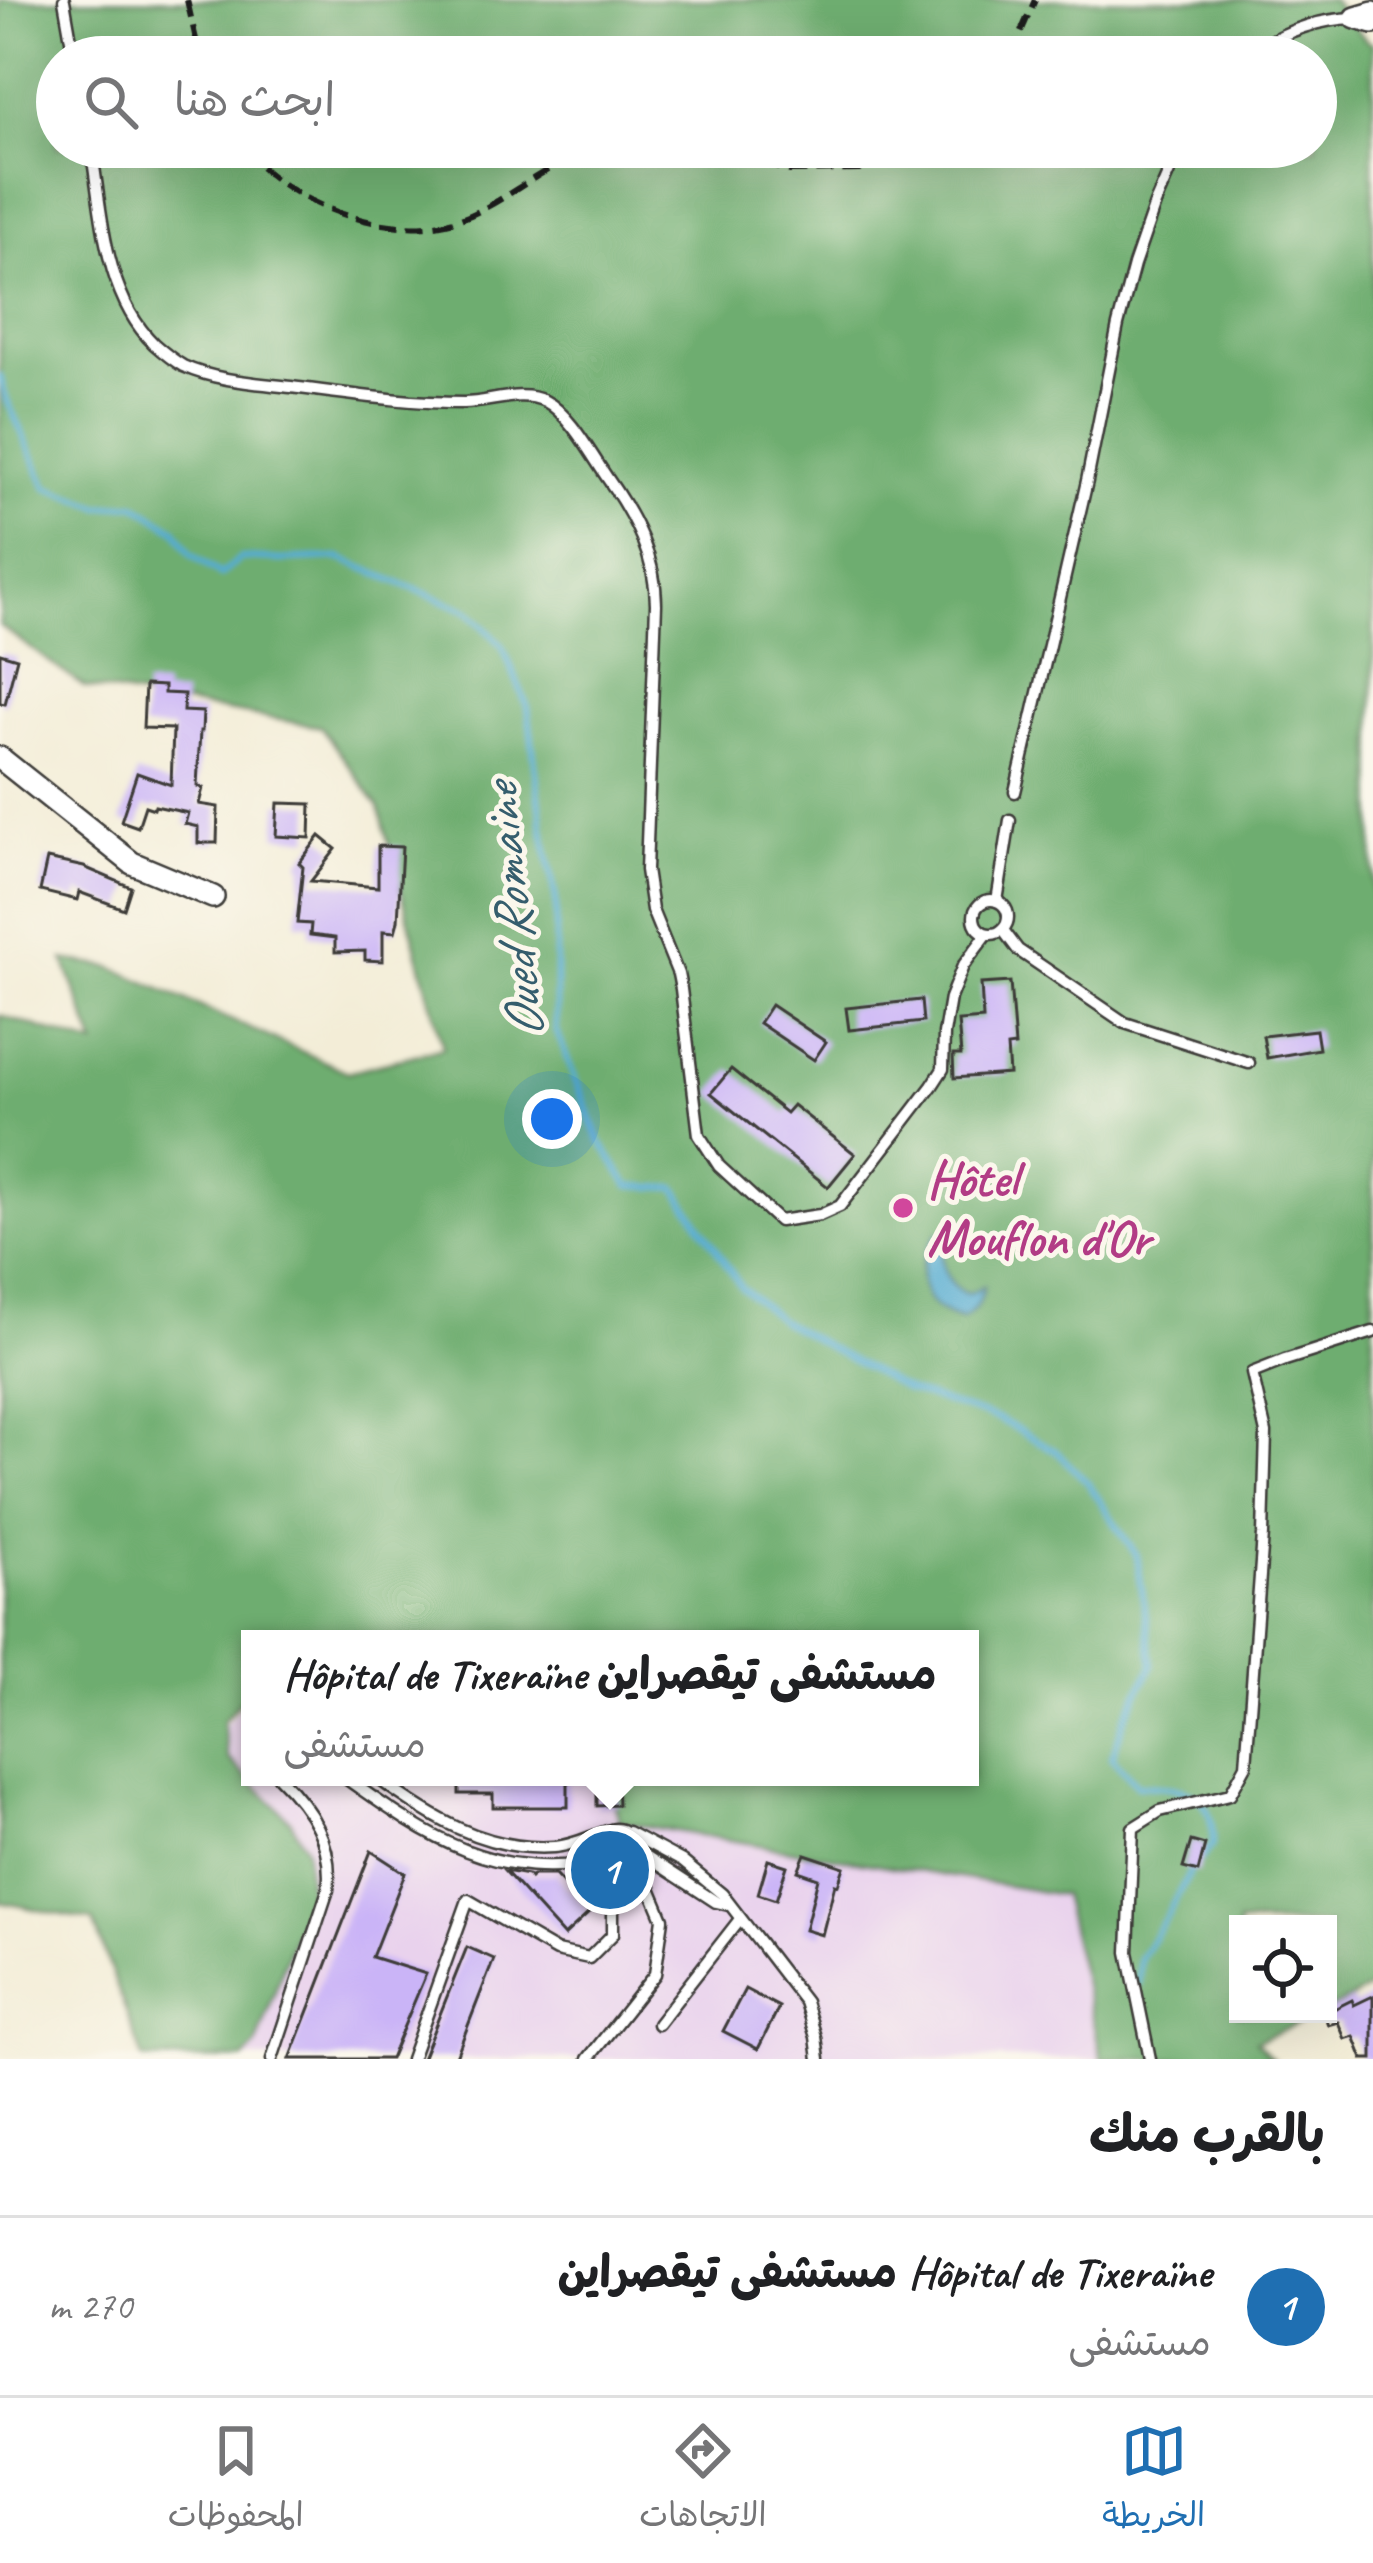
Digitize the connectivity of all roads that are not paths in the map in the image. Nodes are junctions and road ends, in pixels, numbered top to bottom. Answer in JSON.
{"nodes":[{"id":1,"x":64,"y":0,"type":"edge"},
{"id":2,"x":1367,"y":18,"type":"edge"},
{"id":3,"x":70,"y":36,"type":"edge"},
{"id":4,"x":1278,"y":36,"type":"edge"},
{"id":5,"x":95,"y":168,"type":"edge"},
{"id":6,"x":1171,"y":168,"type":"edge"},
{"id":7,"x":0,"y":758,"type":"edge"},
{"id":8,"x":1016,"y":792,"type":"dead end"},
{"id":9,"x":1010,"y":820,"type":"dead end"},
{"id":10,"x":213,"y":897,"type":"dead end"},
{"id":11,"x":997,"y":902,"type":"junction"},
{"id":12,"x":1003,"y":930,"type":"junction"},
{"id":13,"x":987,"y":934,"type":"junction"},
{"id":14,"x":1249,"y":1063,"type":"dead end"},
{"id":15,"x":1373,"y":1332,"type":"edge"},
{"id":16,"x":287,"y":1786,"type":"edge"},
{"id":17,"x":357,"y":1786,"type":"edge"},
{"id":18,"x":389,"y":1786,"type":"edge"},
{"id":19,"x":608,"y":1831,"type":"junction"},
{"id":20,"x":628,"y":1832,"type":"junction"},
{"id":21,"x":619,"y":1856,"type":"junction"},
{"id":22,"x":729,"y":1905,"type":"junction"},
{"id":23,"x":740,"y":1919,"type":"junction"},
{"id":24,"x":658,"y":2024,"type":"dead end"},
{"id":25,"x":272,"y":2059,"type":"edge"},
{"id":26,"x":410,"y":2059,"type":"edge"},
{"id":27,"x":589,"y":2059,"type":"edge"},
{"id":28,"x":819,"y":2059,"type":"edge"},
{"id":29,"x":1150,"y":2059,"type":"edge"}],
"edges":[{"from":1,"to":3,"type":"lane"},
{"from":2,"to":4,"type":"lane"},
{"from":5,"to":13,"type":"lane"},
{"from":6,"to":8,"type":"lane"},
{"from":7,"to":10,"type":"street"},
{"from":9,"to":11,"type":"lane"},
{"from":11,"to":12,"type":"lane"},
{"from":11,"to":13,"type":"lane"},
{"from":12,"to":13,"type":"lane"},
{"from":12,"to":14,"type":"lane"},
{"from":15,"to":29,"type":"lane"},
{"from":16,"to":25,"type":"lane"},
{"from":17,"to":21,"type":"lane"},
{"from":18,"to":19,"type":"lane"},
{"from":19,"to":20,"type":"lane"},
{"from":19,"to":21,"type":"lane"},
{"from":20,"to":21,"type":"lane"},
{"from":20,"to":22,"type":"lane"},
{"from":21,"to":22,"type":"lane"},
{"from":21,"to":26,"type":"lane"},
{"from":21,"to":27,"type":"lane"},
{"from":22,"to":23,"type":"lane"},
{"from":23,"to":24,"type":"lane"},
{"from":23,"to":28,"type":"lane"}]}
